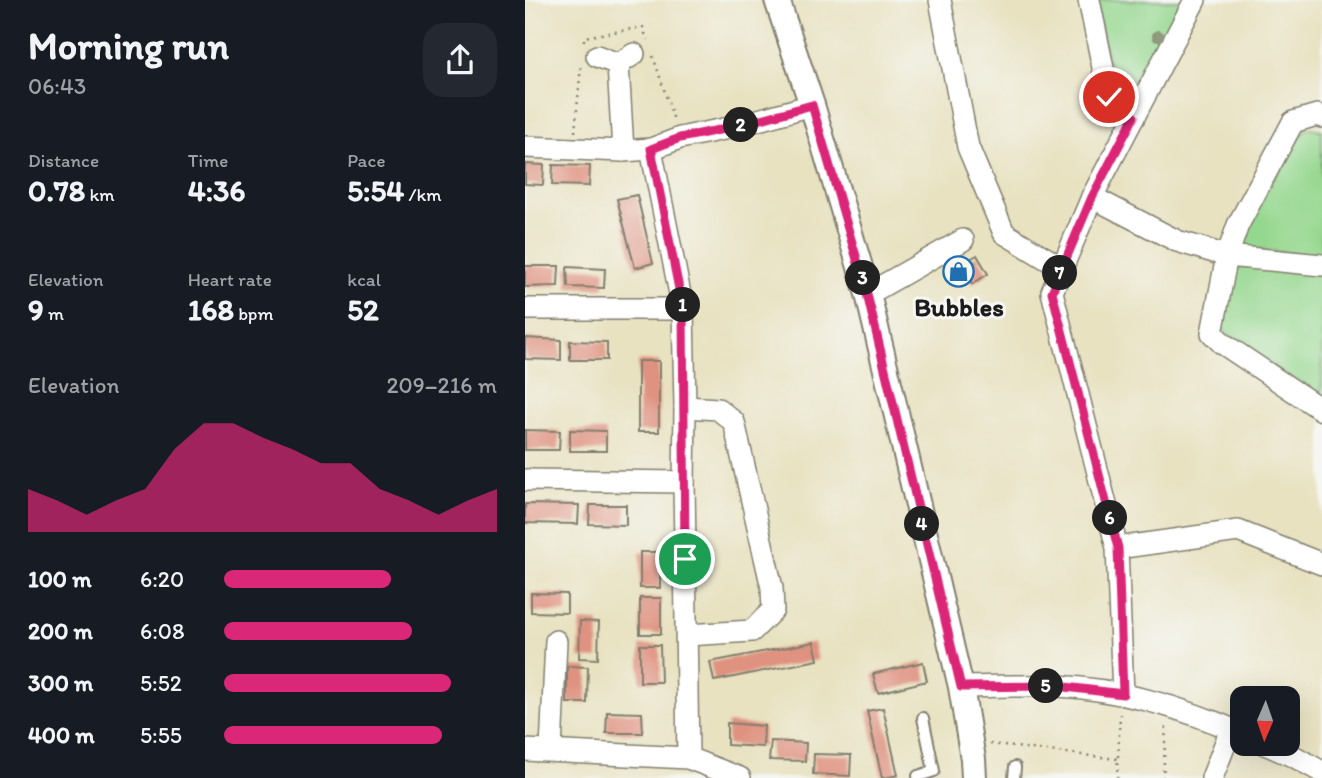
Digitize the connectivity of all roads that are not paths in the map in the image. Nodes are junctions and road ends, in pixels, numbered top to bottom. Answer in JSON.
{"nodes":[{"id":1,"x":777,"y":0,"type":"edge"},
{"id":2,"x":940,"y":0,"type":"edge"},
{"id":3,"x":1089,"y":0,"type":"edge"},
{"id":4,"x":1195,"y":0,"type":"edge"},
{"id":5,"x":597,"y":56,"type":"dead end"},
{"id":6,"x":812,"y":105,"type":"junction"},
{"id":7,"x":1134,"y":117,"type":"junction"},
{"id":8,"x":1322,"y":117,"type":"edge"},
{"id":9,"x":525,"y":147,"type":"edge"},
{"id":10,"x":651,"y":149,"type":"junction"},
{"id":11,"x":624,"y":151,"type":"junction"},
{"id":12,"x":1092,"y":197,"type":"junction"},
{"id":13,"x":963,"y":240,"type":"dead end"},
{"id":14,"x":1227,"y":256,"type":"junction"},
{"id":15,"x":1322,"y":265,"type":"edge"},
{"id":16,"x":1062,"y":268,"type":"junction"},
{"id":17,"x":867,"y":294,"type":"junction"},
{"id":18,"x":525,"y":309,"type":"edge"},
{"id":19,"x":683,"y":309,"type":"junction"},
{"id":20,"x":685,"y":407,"type":"junction"},
{"id":21,"x":1322,"y":410,"type":"edge"},
{"id":22,"x":525,"y":480,"type":"edge"},
{"id":23,"x":684,"y":482,"type":"junction"},
{"id":24,"x":1118,"y":548,"type":"junction"},
{"id":25,"x":1322,"y":564,"type":"edge"},
{"id":26,"x":687,"y":635,"type":"junction"},
{"id":27,"x":556,"y":641,"type":"dead end"},
{"id":28,"x":961,"y":687,"type":"junction"},
{"id":29,"x":1123,"y":694,"type":"junction"},
{"id":30,"x":923,"y":718,"type":"dead end"},
{"id":31,"x":1230,"y":728,"type":"edge"},
{"id":32,"x":1230,"y":744,"type":"edge"},
{"id":33,"x":525,"y":750,"type":"edge"},
{"id":34,"x":551,"y":750,"type":"junction"},
{"id":35,"x":1293,"y":756,"type":"edge"},
{"id":36,"x":688,"y":758,"type":"junction"},
{"id":37,"x":1322,"y":772,"type":"edge"},
{"id":38,"x":740,"y":778,"type":"edge"},
{"id":39,"x":919,"y":778,"type":"edge"},
{"id":40,"x":974,"y":778,"type":"edge"},
{"id":41,"x":1212,"y":778,"type":"edge"}],
"edges":[{"from":1,"to":6,"type":"street"},
{"from":2,"to":16,"type":"street"},
{"from":3,"to":7,"type":"street"},
{"from":4,"to":7,"type":"street"},
{"from":5,"to":11,"type":"street"},
{"from":6,"to":10,"type":"street"},
{"from":6,"to":17,"type":"street"},
{"from":7,"to":12,"type":"street"},
{"from":8,"to":14,"type":"street"},
{"from":9,"to":11,"type":"street"},
{"from":10,"to":11,"type":"street"},
{"from":10,"to":19,"type":"street"},
{"from":12,"to":14,"type":"street"},
{"from":12,"to":16,"type":"street"},
{"from":13,"to":17,"type":"street"},
{"from":14,"to":15,"type":"street"},
{"from":14,"to":21,"type":"street"},
{"from":16,"to":24,"type":"street"},
{"from":17,"to":28,"type":"street"},
{"from":18,"to":19,"type":"street"},
{"from":19,"to":20,"type":"street"},
{"from":20,"to":23,"type":"street"},
{"from":20,"to":26,"type":"street"},
{"from":22,"to":23,"type":"street"},
{"from":23,"to":26,"type":"street"},
{"from":24,"to":25,"type":"street"},
{"from":24,"to":29,"type":"street"},
{"from":26,"to":36,"type":"street"},
{"from":27,"to":34,"type":"street"},
{"from":28,"to":29,"type":"street"},
{"from":28,"to":40,"type":"street"},
{"from":29,"to":31,"type":"street"},
{"from":30,"to":39,"type":"lane"},
{"from":32,"to":41,"type":"street"},
{"from":33,"to":34,"type":"street"},
{"from":34,"to":36,"type":"street"},
{"from":35,"to":37,"type":"street"},
{"from":36,"to":38,"type":"street"}]}
